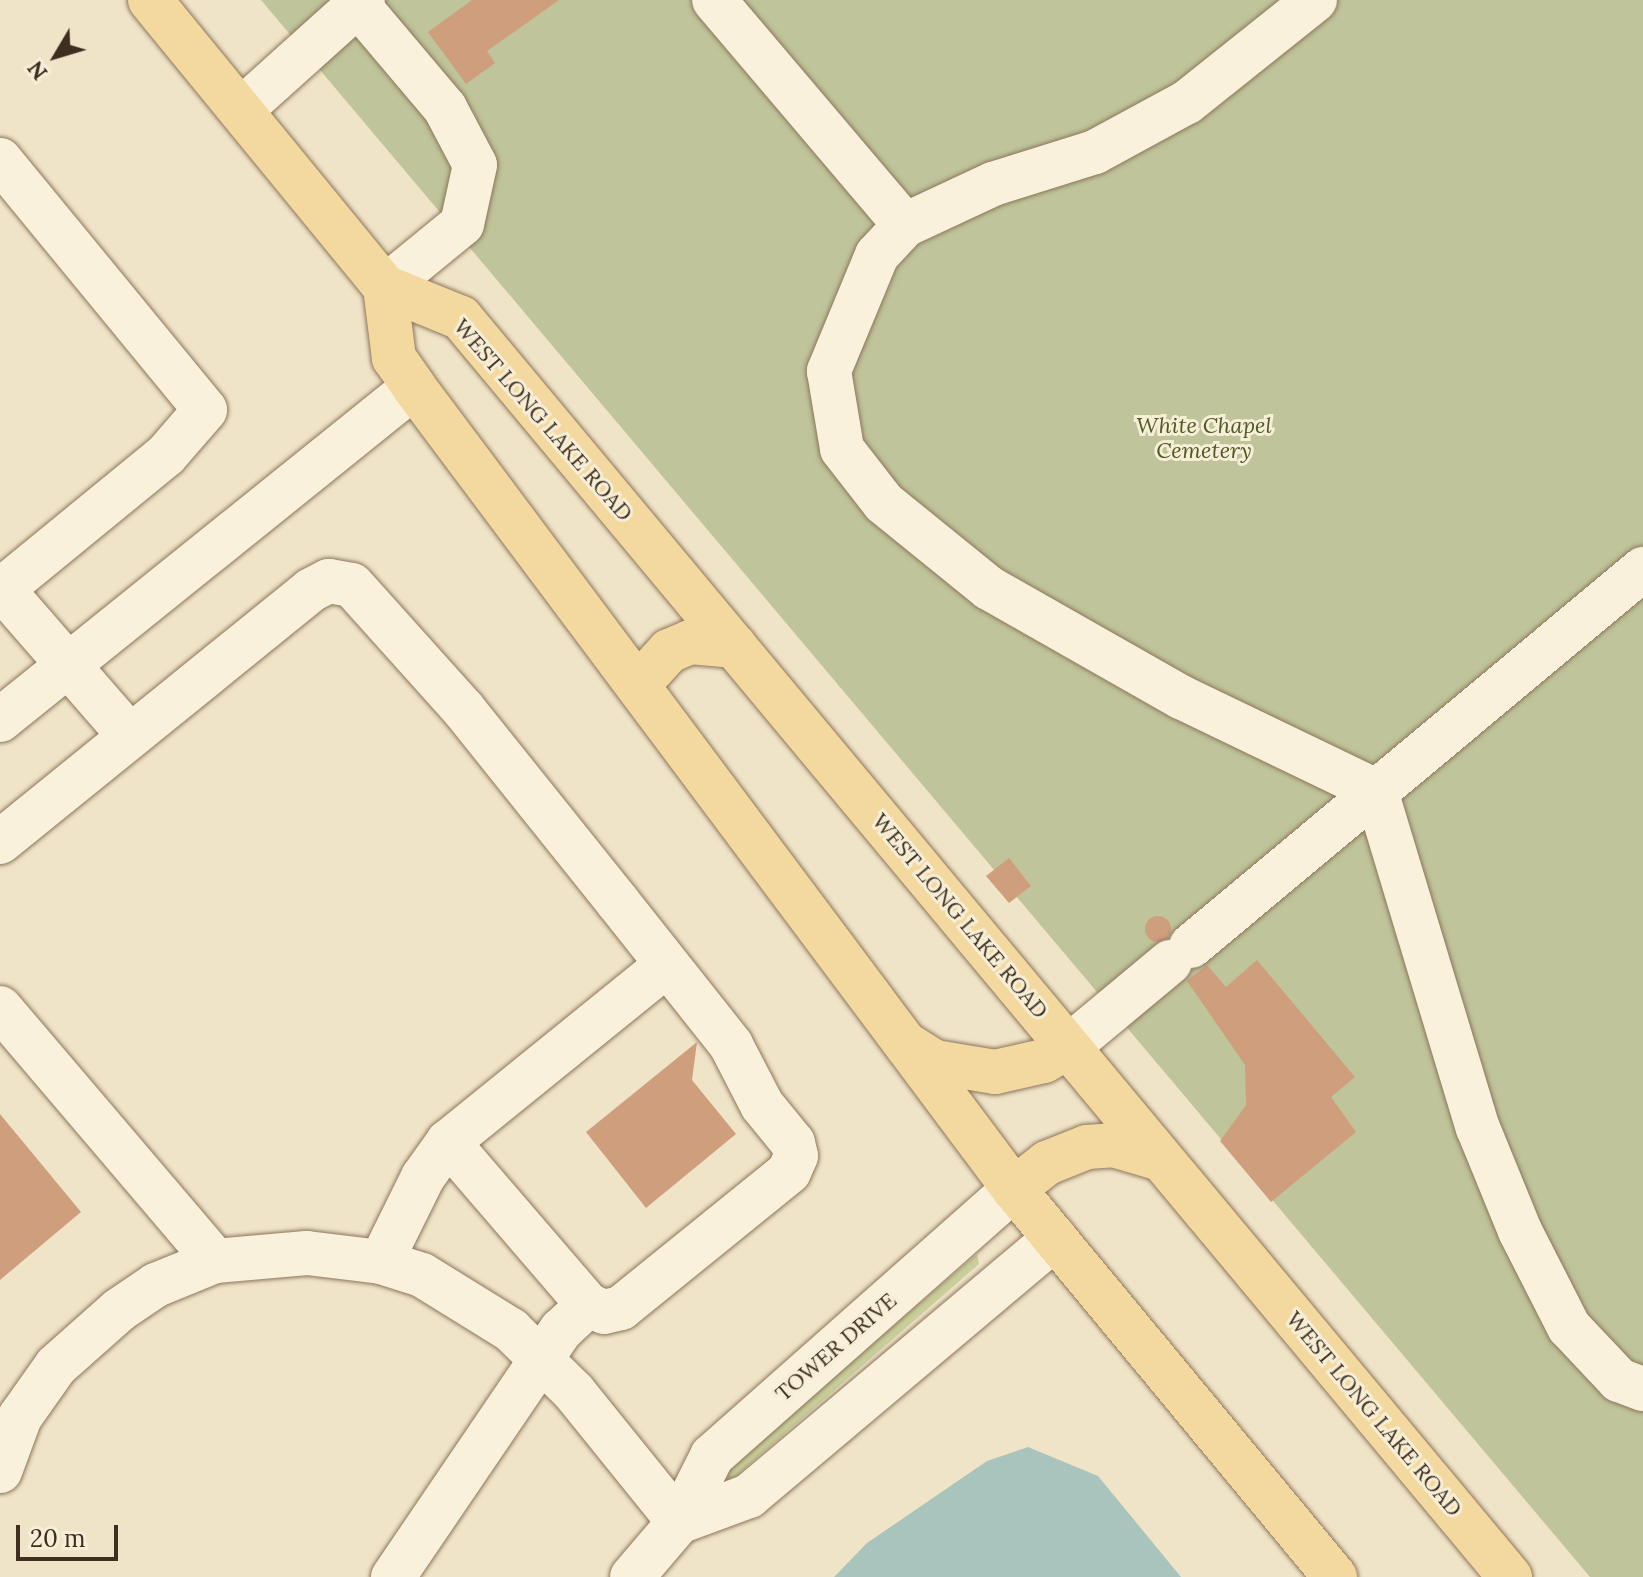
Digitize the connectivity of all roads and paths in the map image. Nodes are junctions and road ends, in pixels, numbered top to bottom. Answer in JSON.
{"nodes":[{"id":1,"x":150,"y":0,"type":"edge"},
{"id":2,"x":714,"y":0,"type":"edge"},
{"id":3,"x":1315,"y":0,"type":"edge"},
{"id":4,"x":361,"y":2,"type":"edge"},
{"id":5,"x":241,"y":110,"type":"junction"},
{"id":6,"x":0,"y":160,"type":"edge"},
{"id":7,"x":905,"y":225,"type":"junction"},
{"id":8,"x":385,"y":287,"type":"junction"},
{"id":9,"x":414,"y":387,"type":"junction"},
{"id":10,"x":1643,"y":569,"type":"edge"},
{"id":11,"x":1,"y":590,"type":"edge"},
{"id":12,"x":735,"y":646,"type":"junction"},
{"id":13,"x":69,"y":661,"type":"junction"},
{"id":14,"x":638,"y":685,"type":"junction"},
{"id":15,"x":0,"y":720,"type":"edge"},
{"id":16,"x":129,"y":735,"type":"junction"},
{"id":17,"x":1376,"y":791,"type":"junction"},
{"id":18,"x":0,"y":842,"type":"edge"},
{"id":19,"x":665,"y":966,"type":"junction"},
{"id":20,"x":0,"y":1008,"type":"edge"},
{"id":21,"x":903,"y":1043,"type":"junction"},
{"id":22,"x":1068,"y":1047,"type":"junction"},
{"id":23,"x":448,"y":1142,"type":"junction"},
{"id":24,"x":1161,"y":1159,"type":"junction"},
{"id":25,"x":1014,"y":1189,"type":"junction"},
{"id":26,"x":1055,"y":1238,"type":"junction"},
{"id":27,"x":215,"y":1261,"type":"junction"},
{"id":28,"x":381,"y":1262,"type":"junction"},
{"id":29,"x":588,"y":1305,"type":"junction"},
{"id":30,"x":541,"y":1360,"type":"junction"},
{"id":31,"x":1643,"y":1389,"type":"edge"},
{"id":32,"x":0,"y":1471,"type":"edge"},
{"id":33,"x":679,"y":1522,"type":"junction"},
{"id":34,"x":393,"y":1577,"type":"edge"},
{"id":35,"x":632,"y":1577,"type":"edge"},
{"id":36,"x":1335,"y":1577,"type":"edge"},
{"id":37,"x":1510,"y":1577,"type":"edge"}],
"edges":[{"from":1,"to":5,"type":"main road","name":"WEST LONG LAKE ROAD"},
{"from":2,"to":7,"type":"street"},
{"from":3,"to":7,"type":"street"},
{"from":4,"to":5,"type":"street"},
{"from":4,"to":8,"type":"street"},
{"from":5,"to":8,"type":"main road","name":"WEST LONG LAKE ROAD"},
{"from":6,"to":11,"type":"street"},
{"from":7,"to":17,"type":"street"},
{"from":8,"to":9,"type":"main road"},
{"from":8,"to":12,"type":"main road","name":"WEST LONG LAKE ROAD"},
{"from":9,"to":13,"type":"street"},
{"from":9,"to":14,"type":"main road"},
{"from":10,"to":17,"type":"street"},
{"from":11,"to":13,"type":"street"},
{"from":12,"to":14,"type":"main road"},
{"from":12,"to":22,"type":"main road","name":"WEST LONG LAKE ROAD"},
{"from":13,"to":15,"type":"street"},
{"from":13,"to":16,"type":"street"},
{"from":14,"to":21,"type":"main road"},
{"from":16,"to":18,"type":"street"},
{"from":16,"to":19,"type":"street"},
{"from":17,"to":22,"type":"street"},
{"from":17,"to":31,"type":"street"},
{"from":19,"to":23,"type":"street"},
{"from":19,"to":29,"type":"street"},
{"from":20,"to":27,"type":"street"},
{"from":21,"to":22,"type":"main road"},
{"from":21,"to":25,"type":"main road"},
{"from":22,"to":24,"type":"main road","name":"WEST LONG LAKE ROAD"},
{"from":23,"to":28,"type":"street"},
{"from":23,"to":29,"type":"street"},
{"from":24,"to":25,"type":"main road"},
{"from":24,"to":37,"type":"main road","name":"WEST LONG LAKE ROAD"},
{"from":25,"to":26,"type":"main road"},
{"from":25,"to":33,"type":"street","name":"TOWER DRIVE"},
{"from":26,"to":33,"type":"street","name":"TOWER DRIVE"},
{"from":26,"to":36,"type":"main road"},
{"from":27,"to":28,"type":"street"},
{"from":27,"to":32,"type":"street"},
{"from":28,"to":30,"type":"street"},
{"from":29,"to":30,"type":"street"},
{"from":30,"to":33,"type":"street"},
{"from":30,"to":34,"type":"street"},
{"from":33,"to":35,"type":"street","name":"TOWER DRIVE"}]}
